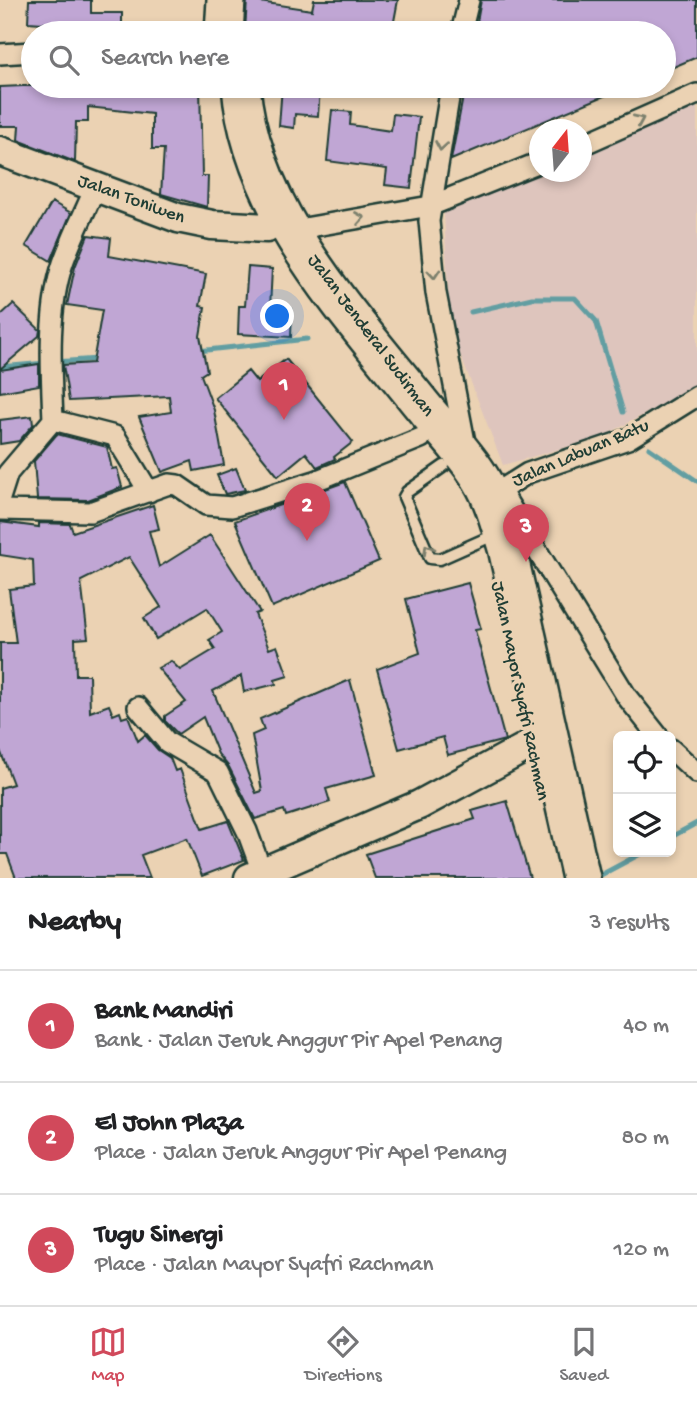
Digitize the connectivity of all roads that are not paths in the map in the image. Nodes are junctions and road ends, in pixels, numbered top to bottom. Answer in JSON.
{"nodes":[{"id":1,"x":226,"y":0,"type":"edge"},
{"id":2,"x":243,"y":0,"type":"edge"},
{"id":3,"x":469,"y":0,"type":"edge"},
{"id":4,"x":225,"y":21,"type":"edge"},
{"id":5,"x":242,"y":21,"type":"edge"},
{"id":6,"x":464,"y":21,"type":"edge"},
{"id":7,"x":21,"y":53,"type":"edge"},
{"id":8,"x":0,"y":54,"type":"edge"},
{"id":9,"x":697,"y":94,"type":"edge"},
{"id":10,"x":226,"y":98,"type":"edge"},
{"id":11,"x":242,"y":98,"type":"edge"},
{"id":12,"x":449,"y":98,"type":"edge"},
{"id":13,"x":592,"y":141,"type":"edge"},
{"id":14,"x":0,"y":151,"type":"edge"},
{"id":15,"x":529,"y":166,"type":"edge"},
{"id":16,"x":95,"y":188,"type":"junction"},
{"id":17,"x":430,"y":206,"type":"junction"},
{"id":18,"x":280,"y":229,"type":"junction"},
{"id":19,"x":697,"y":397,"type":"edge"},
{"id":20,"x":53,"y":420,"type":"junction"},
{"id":21,"x":421,"y":438,"type":"junction"},
{"id":22,"x":474,"y":474,"type":"junction"},
{"id":23,"x":149,"y":492,"type":"junction"},
{"id":24,"x":0,"y":498,"type":"edge"},
{"id":25,"x":0,"y":510,"type":"edge"},
{"id":26,"x":485,"y":538,"type":"junction"},
{"id":27,"x":555,"y":582,"type":"junction"},
{"id":28,"x":515,"y":594,"type":"junction"},
{"id":29,"x":138,"y":707,"type":"dead end"},
{"id":30,"x":654,"y":731,"type":"edge"},
{"id":31,"x":530,"y":746,"type":"junction"},
{"id":32,"x":676,"y":754,"type":"edge"},
{"id":33,"x":697,"y":773,"type":"edge"},
{"id":34,"x":256,"y":875,"type":"edge"},
{"id":35,"x":561,"y":878,"type":"edge"},
{"id":36,"x":581,"y":878,"type":"edge"}],
"edges":[{"from":1,"to":4,"type":"highway"},
{"from":2,"to":5,"type":"highway"},
{"from":3,"to":6,"type":"street"},
{"from":7,"to":8,"type":"street"},
{"from":13,"to":9,"type":"street","one_way":true},
{"from":10,"to":18,"type":"highway","name":"Jalan Jenderal Sudirman"},
{"from":11,"to":18,"type":"highway","name":"Jalan Jenderal Sudirman"},
{"from":12,"to":17,"type":"street","one_way":true},
{"from":14,"to":16,"type":"street","name":"Jalan Toniwen"},
{"from":15,"to":17,"type":"street"},
{"from":16,"to":18,"type":"street","name":"Jalan Toniwen"},
{"from":16,"to":20,"type":"street"},
{"from":18,"to":17,"type":"street","one_way":true},
{"from":17,"to":22,"type":"street","one_way":true},
{"from":18,"to":21,"type":"highway","name":"Jalan Jenderal Sudirman"},
{"from":18,"to":22,"type":"highway","name":"Jalan Jenderal Sudirman"},
{"from":19,"to":22,"type":"street","name":"Jalan Labuan Batu"},
{"from":20,"to":23,"type":"street"},
{"from":20,"to":24,"type":"street"},
{"from":21,"to":22,"type":"highway","name":"Jalan Mayor Syafri Rachman"},
{"from":21,"to":23,"type":"street"},
{"from":22,"to":26,"type":"highway","name":"Jalan Mayor Syafri Rachman"},
{"from":26,"to":22,"type":"lane","one_way":true},
{"from":22,"to":27,"type":"street"},
{"from":22,"to":28,"type":"highway","name":"Jalan Mayor Syafri Rachman"},
{"from":23,"to":25,"type":"street"},
{"from":26,"to":31,"type":"highway","name":"Jalan Mayor Syafri Rachman"},
{"from":27,"to":28,"type":"street"},
{"from":27,"to":30,"type":"street"},
{"from":28,"to":36,"type":"highway","name":"Jalan Mayor Syafri Rachman"},
{"from":29,"to":34,"type":"street"},
{"from":31,"to":34,"type":"street"},
{"from":31,"to":35,"type":"highway","name":"Jalan Mayor Syafri Rachman"},
{"from":32,"to":33,"type":"street"}]}
